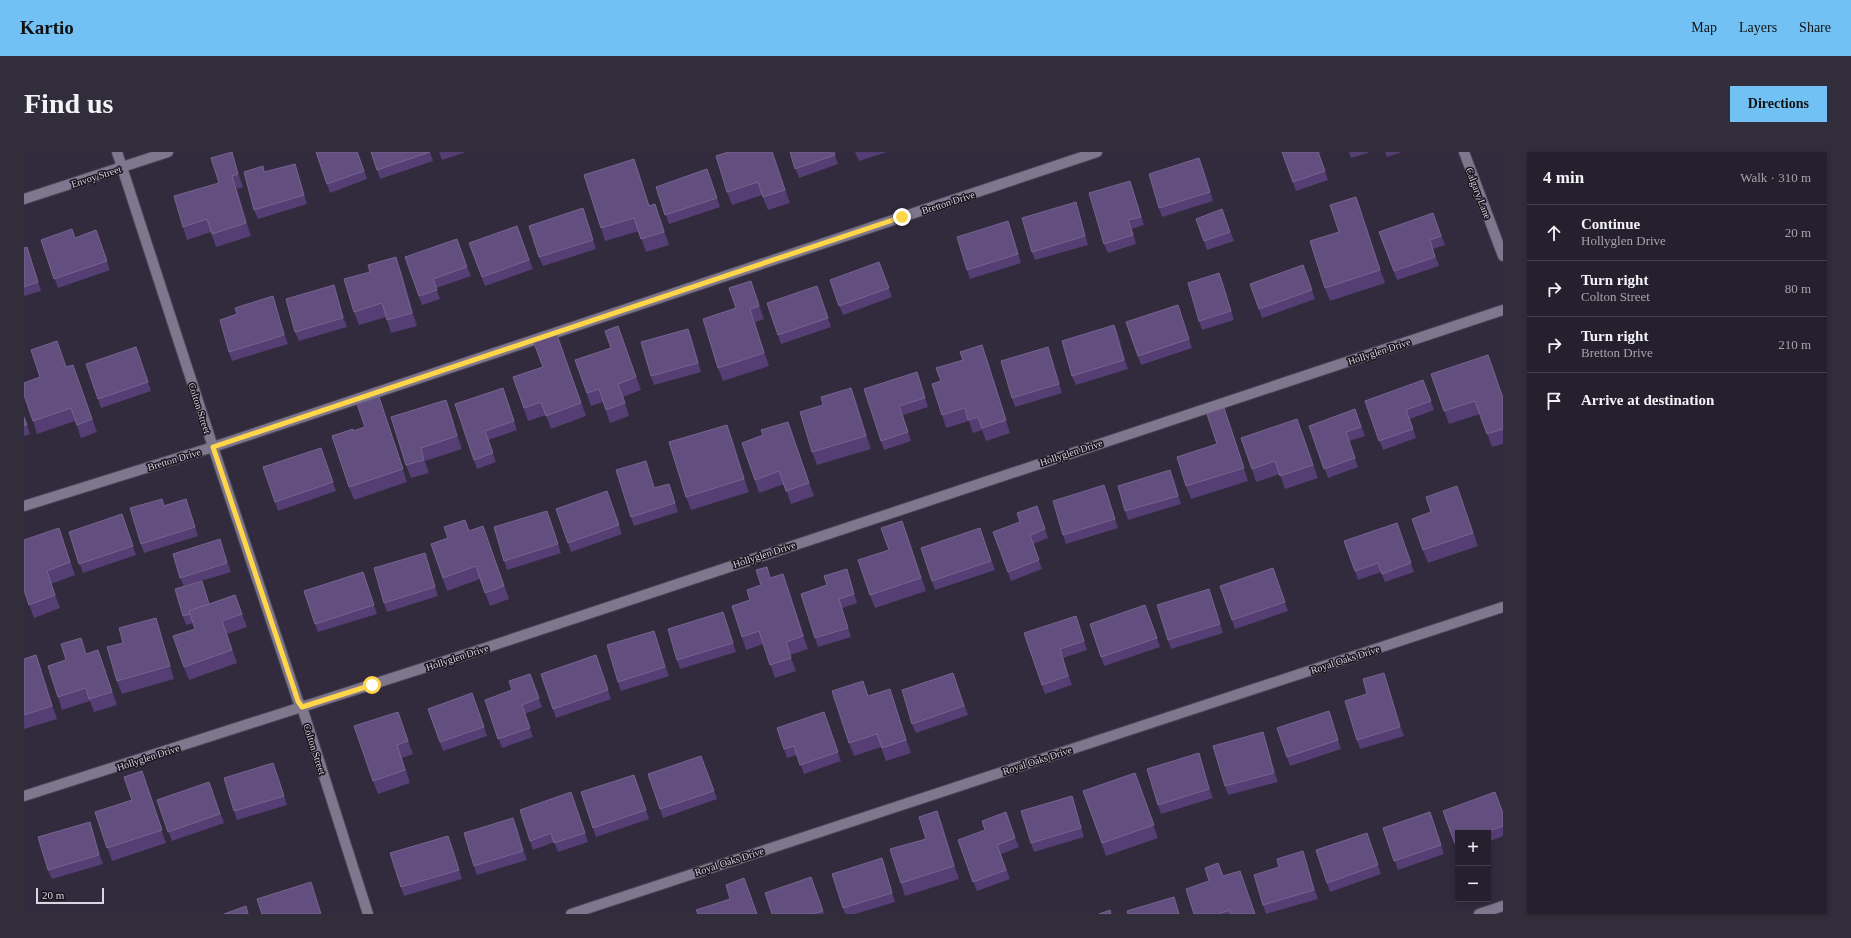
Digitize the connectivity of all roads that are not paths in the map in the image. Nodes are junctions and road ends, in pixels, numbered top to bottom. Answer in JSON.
{"nodes":[{"id":1,"x":117,"y":152,"type":"edge"},
{"id":2,"x":168,"y":152,"type":"edge"},
{"id":3,"x":1097,"y":152,"type":"edge"},
{"id":4,"x":1464,"y":152,"type":"edge"},
{"id":5,"x":122,"y":167,"type":"junction"},
{"id":6,"x":24,"y":199,"type":"edge"},
{"id":7,"x":1503,"y":256,"type":"edge"},
{"id":8,"x":1503,"y":310,"type":"edge"},
{"id":9,"x":213,"y":447,"type":"junction"},
{"id":10,"x":24,"y":506,"type":"edge"},
{"id":11,"x":1503,"y":607,"type":"edge"},
{"id":12,"x":302,"y":707,"type":"junction"},
{"id":13,"x":24,"y":796,"type":"edge"},
{"id":14,"x":1503,"y":906,"type":"edge"},
{"id":15,"x":368,"y":914,"type":"edge"},
{"id":16,"x":571,"y":914,"type":"edge"},
{"id":17,"x":1479,"y":914,"type":"edge"}],
"edges":[{"from":1,"to":5,"type":"street","name":"Colton Street"},
{"from":2,"to":5,"type":"street","name":"Envoy Street"},
{"from":3,"to":9,"type":"street","name":"Bretton Drive"},
{"from":4,"to":7,"type":"street","name":"Calgary Lane"},
{"from":5,"to":6,"type":"street","name":"Envoy Street"},
{"from":5,"to":9,"type":"street","name":"Colton Street"},
{"from":8,"to":12,"type":"street","name":"Hollyglen Drive"},
{"from":9,"to":10,"type":"street","name":"Bretton Drive"},
{"from":9,"to":12,"type":"street","name":"Colton Street"},
{"from":11,"to":16,"type":"street","name":"Royal Oaks Drive"},
{"from":12,"to":13,"type":"street","name":"Hollyglen Drive"},
{"from":12,"to":15,"type":"street","name":"Colton Street"},
{"from":14,"to":17,"type":"street"}]}
